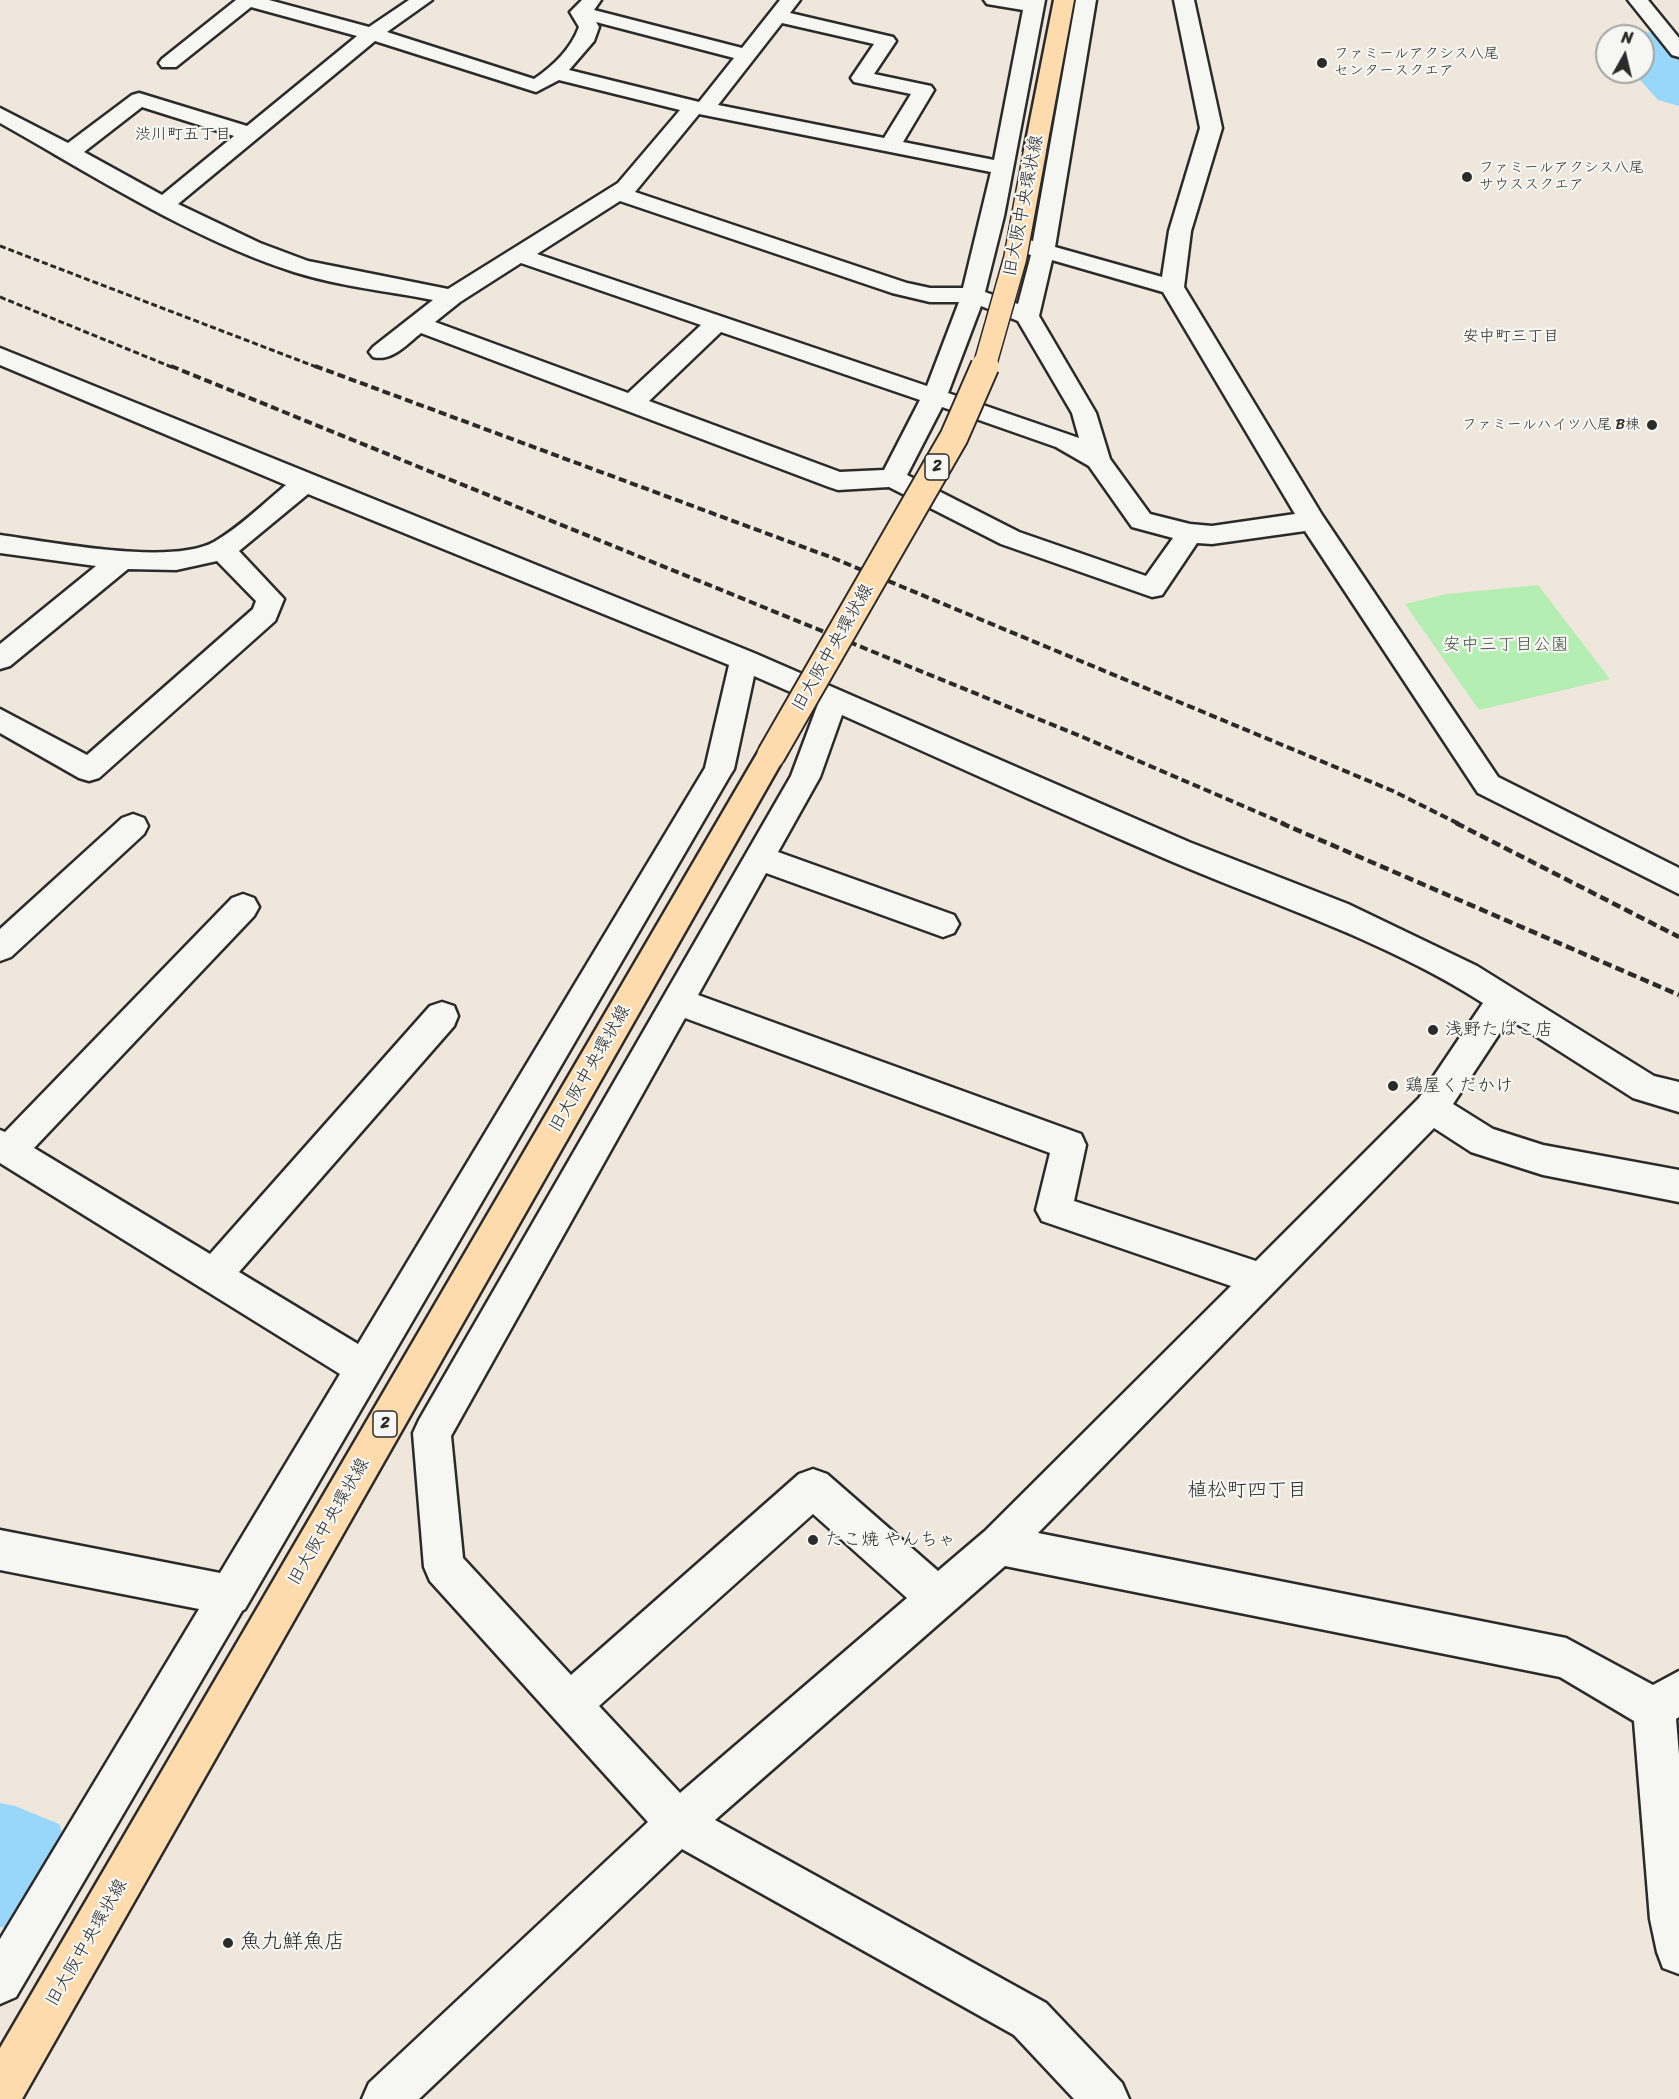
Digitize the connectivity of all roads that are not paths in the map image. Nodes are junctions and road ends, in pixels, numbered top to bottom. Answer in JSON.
{"nodes":[{"id":1,"x":248,"y":0,"type":"edge"},
{"id":2,"x":422,"y":0,"type":"edge"},
{"id":3,"x":790,"y":0,"type":"edge"},
{"id":4,"x":994,"y":0,"type":"edge"},
{"id":5,"x":1064,"y":0,"type":"edge"},
{"id":6,"x":1086,"y":0,"type":"edge"},
{"id":7,"x":1184,"y":0,"type":"edge"},
{"id":8,"x":1638,"y":0,"type":"edge"},
{"id":9,"x":1034,"y":3,"type":"edge"},
{"id":10,"x":587,"y":6,"type":"edge"},
{"id":11,"x":777,"y":16,"type":"junction"},
{"id":12,"x":372,"y":34,"type":"junction"},
{"id":13,"x":1679,"y":51,"type":"edge"},
{"id":14,"x":747,"y":55,"type":"junction"},
{"id":15,"x":169,"y":63,"type":"dead end"},
{"id":16,"x":556,"y":73,"type":"junction"},
{"id":17,"x":700,"y":107,"type":"junction"},
{"id":18,"x":0,"y":114,"type":"edge"},
{"id":19,"x":250,"y":134,"type":"junction"},
{"id":20,"x":890,"y":146,"type":"junction"},
{"id":21,"x":70,"y":152,"type":"junction"},
{"id":22,"x":1002,"y":168,"type":"junction"},
{"id":23,"x":617,"y":193,"type":"junction"},
{"id":24,"x":163,"y":204,"type":"junction"},
{"id":25,"x":988,"y":236,"type":"junction"},
{"id":26,"x":1043,"y":251,"type":"junction"},
{"id":27,"x":519,"y":255,"type":"junction"},
{"id":28,"x":1172,"y":287,"type":"junction"},
{"id":29,"x":973,"y":295,"type":"junction"},
{"id":30,"x":452,"y":297,"type":"junction"},
{"id":31,"x":1027,"y":316,"type":"junction"},
{"id":32,"x":718,"y":322,"type":"junction"},
{"id":33,"x":417,"y":323,"type":"junction"},
{"id":34,"x":381,"y":352,"type":"dead end"},
{"id":35,"x":0,"y":356,"type":"edge"},
{"id":36,"x":935,"y":397,"type":"junction"},
{"id":37,"x":631,"y":404,"type":"junction"},
{"id":38,"x":1098,"y":460,"type":"junction"},
{"id":39,"x":893,"y":478,"type":"junction"},
{"id":40,"x":305,"y":483,"type":"junction"},
{"id":41,"x":1312,"y":521,"type":"junction"},
{"id":42,"x":1190,"y":533,"type":"junction"},
{"id":43,"x":0,"y":544,"type":"edge"},
{"id":44,"x":222,"y":550,"type":"junction"},
{"id":45,"x":124,"y":558,"type":"junction"},
{"id":46,"x":0,"y":659,"type":"edge"},
{"id":47,"x":744,"y":660,"type":"junction"},
{"id":48,"x":834,"y":699,"type":"junction"},
{"id":49,"x":0,"y":720,"type":"edge"},
{"id":50,"x":133,"y":826,"type":"dead end"},
{"id":51,"x":759,"y":858,"type":"junction"},
{"id":52,"x":1679,"y":882,"type":"edge"},
{"id":53,"x":243,"y":907,"type":"dead end"},
{"id":54,"x":943,"y":924,"type":"dead end"},
{"id":55,"x":0,"y":948,"type":"edge"},
{"id":56,"x":1504,"y":999,"type":"junction"},
{"id":57,"x":678,"y":1001,"type":"junction"},
{"id":58,"x":442,"y":1016,"type":"dead end"},
{"id":59,"x":1679,"y":1096,"type":"edge"},
{"id":60,"x":1431,"y":1108,"type":"junction"},
{"id":61,"x":4,"y":1148,"type":"edge"},
{"id":62,"x":1679,"y":1186,"type":"edge"},
{"id":63,"x":213,"y":1276,"type":"junction"},
{"id":64,"x":1263,"y":1280,"type":"junction"},
{"id":65,"x":364,"y":1368,"type":"junction"},
{"id":66,"x":999,"y":1545,"type":"junction"},
{"id":67,"x":0,"y":1550,"type":"edge"},
{"id":68,"x":231,"y":1595,"type":"junction"},
{"id":69,"x":938,"y":1598,"type":"junction"},
{"id":70,"x":1667,"y":1701,"type":"edge"},
{"id":71,"x":570,"y":1704,"type":"junction"},
{"id":72,"x":678,"y":1823,"type":"junction"},
{"id":73,"x":1679,"y":1952,"type":"edge"},
{"id":74,"x":0,"y":1982,"type":"edge"},
{"id":75,"x":0,"y":2093,"type":"edge"},
{"id":76,"x":386,"y":2099,"type":"edge"},
{"id":77,"x":1106,"y":2099,"type":"edge"}],
"edges":[{"from":1,"to":12,"type":"street"},
{"from":1,"to":15,"type":"street"},
{"from":2,"to":12,"type":"street"},
{"from":3,"to":11,"type":"street"},
{"from":4,"to":9,"type":"street"},
{"from":5,"to":75,"type":"main road","name":"旧大阪中央環状線","number":"2","bridge":true},
{"from":6,"to":26,"type":"street"},
{"from":7,"to":28,"type":"street"},
{"from":8,"to":13,"type":"street"},
{"from":9,"to":22,"type":"street"},
{"from":10,"to":14,"type":"street"},
{"from":10,"to":16,"type":"street"},
{"from":11,"to":14,"type":"street"},
{"from":11,"to":20,"type":"street"},
{"from":12,"to":16,"type":"street"},
{"from":12,"to":19,"type":"street"},
{"from":14,"to":17,"type":"street"},
{"from":16,"to":17,"type":"street"},
{"from":17,"to":20,"type":"street"},
{"from":17,"to":23,"type":"street"},
{"from":18,"to":21,"type":"street"},
{"from":19,"to":21,"type":"street"},
{"from":19,"to":24,"type":"street"},
{"from":20,"to":22,"type":"street"},
{"from":21,"to":24,"type":"street"},
{"from":22,"to":25,"type":"street"},
{"from":23,"to":27,"type":"street"},
{"from":23,"to":29,"type":"street"},
{"from":24,"to":30,"type":"street"},
{"from":25,"to":26,"type":"street"},
{"from":25,"to":29,"type":"street"},
{"from":26,"to":28,"type":"street"},
{"from":26,"to":31,"type":"street"},
{"from":27,"to":30,"type":"street"},
{"from":27,"to":32,"type":"street"},
{"from":28,"to":41,"type":"street"},
{"from":29,"to":31,"type":"street"},
{"from":29,"to":36,"type":"street"},
{"from":30,"to":33,"type":"street"},
{"from":31,"to":38,"type":"street"},
{"from":32,"to":36,"type":"street"},
{"from":32,"to":37,"type":"street"},
{"from":33,"to":34,"type":"street"},
{"from":33,"to":37,"type":"street"},
{"from":35,"to":40,"type":"street"},
{"from":36,"to":38,"type":"street"},
{"from":36,"to":39,"type":"street"},
{"from":37,"to":39,"type":"street"},
{"from":38,"to":42,"type":"street"},
{"from":39,"to":42,"type":"street"},
{"from":40,"to":44,"type":"street"},
{"from":40,"to":47,"type":"street"},
{"from":41,"to":42,"type":"street"},
{"from":41,"to":52,"type":"street"},
{"from":43,"to":45,"type":"street"},
{"from":44,"to":45,"type":"street"},
{"from":44,"to":49,"type":"street"},
{"from":45,"to":46,"type":"street"},
{"from":47,"to":48,"type":"street"},
{"from":47,"to":65,"type":"street"},
{"from":48,"to":51,"type":"street"},
{"from":48,"to":56,"type":"street"},
{"from":50,"to":55,"type":"street"},
{"from":51,"to":54,"type":"street"},
{"from":51,"to":57,"type":"street"},
{"from":53,"to":61,"type":"street"},
{"from":56,"to":59,"type":"street"},
{"from":56,"to":60,"type":"street"},
{"from":57,"to":64,"type":"street"},
{"from":57,"to":71,"type":"street"},
{"from":58,"to":63,"type":"street"},
{"from":60,"to":62,"type":"street"},
{"from":60,"to":64,"type":"street"},
{"from":61,"to":63,"type":"street"},
{"from":63,"to":65,"type":"street"},
{"from":64,"to":66,"type":"street"},
{"from":65,"to":68,"type":"street"},
{"from":66,"to":69,"type":"street"},
{"from":66,"to":70,"type":"street"},
{"from":67,"to":68,"type":"street"},
{"from":68,"to":74,"type":"street"},
{"from":69,"to":71,"type":"street"},
{"from":69,"to":72,"type":"street"},
{"from":70,"to":73,"type":"street"},
{"from":71,"to":72,"type":"street"},
{"from":72,"to":76,"type":"street"},
{"from":72,"to":77,"type":"street"}]}
